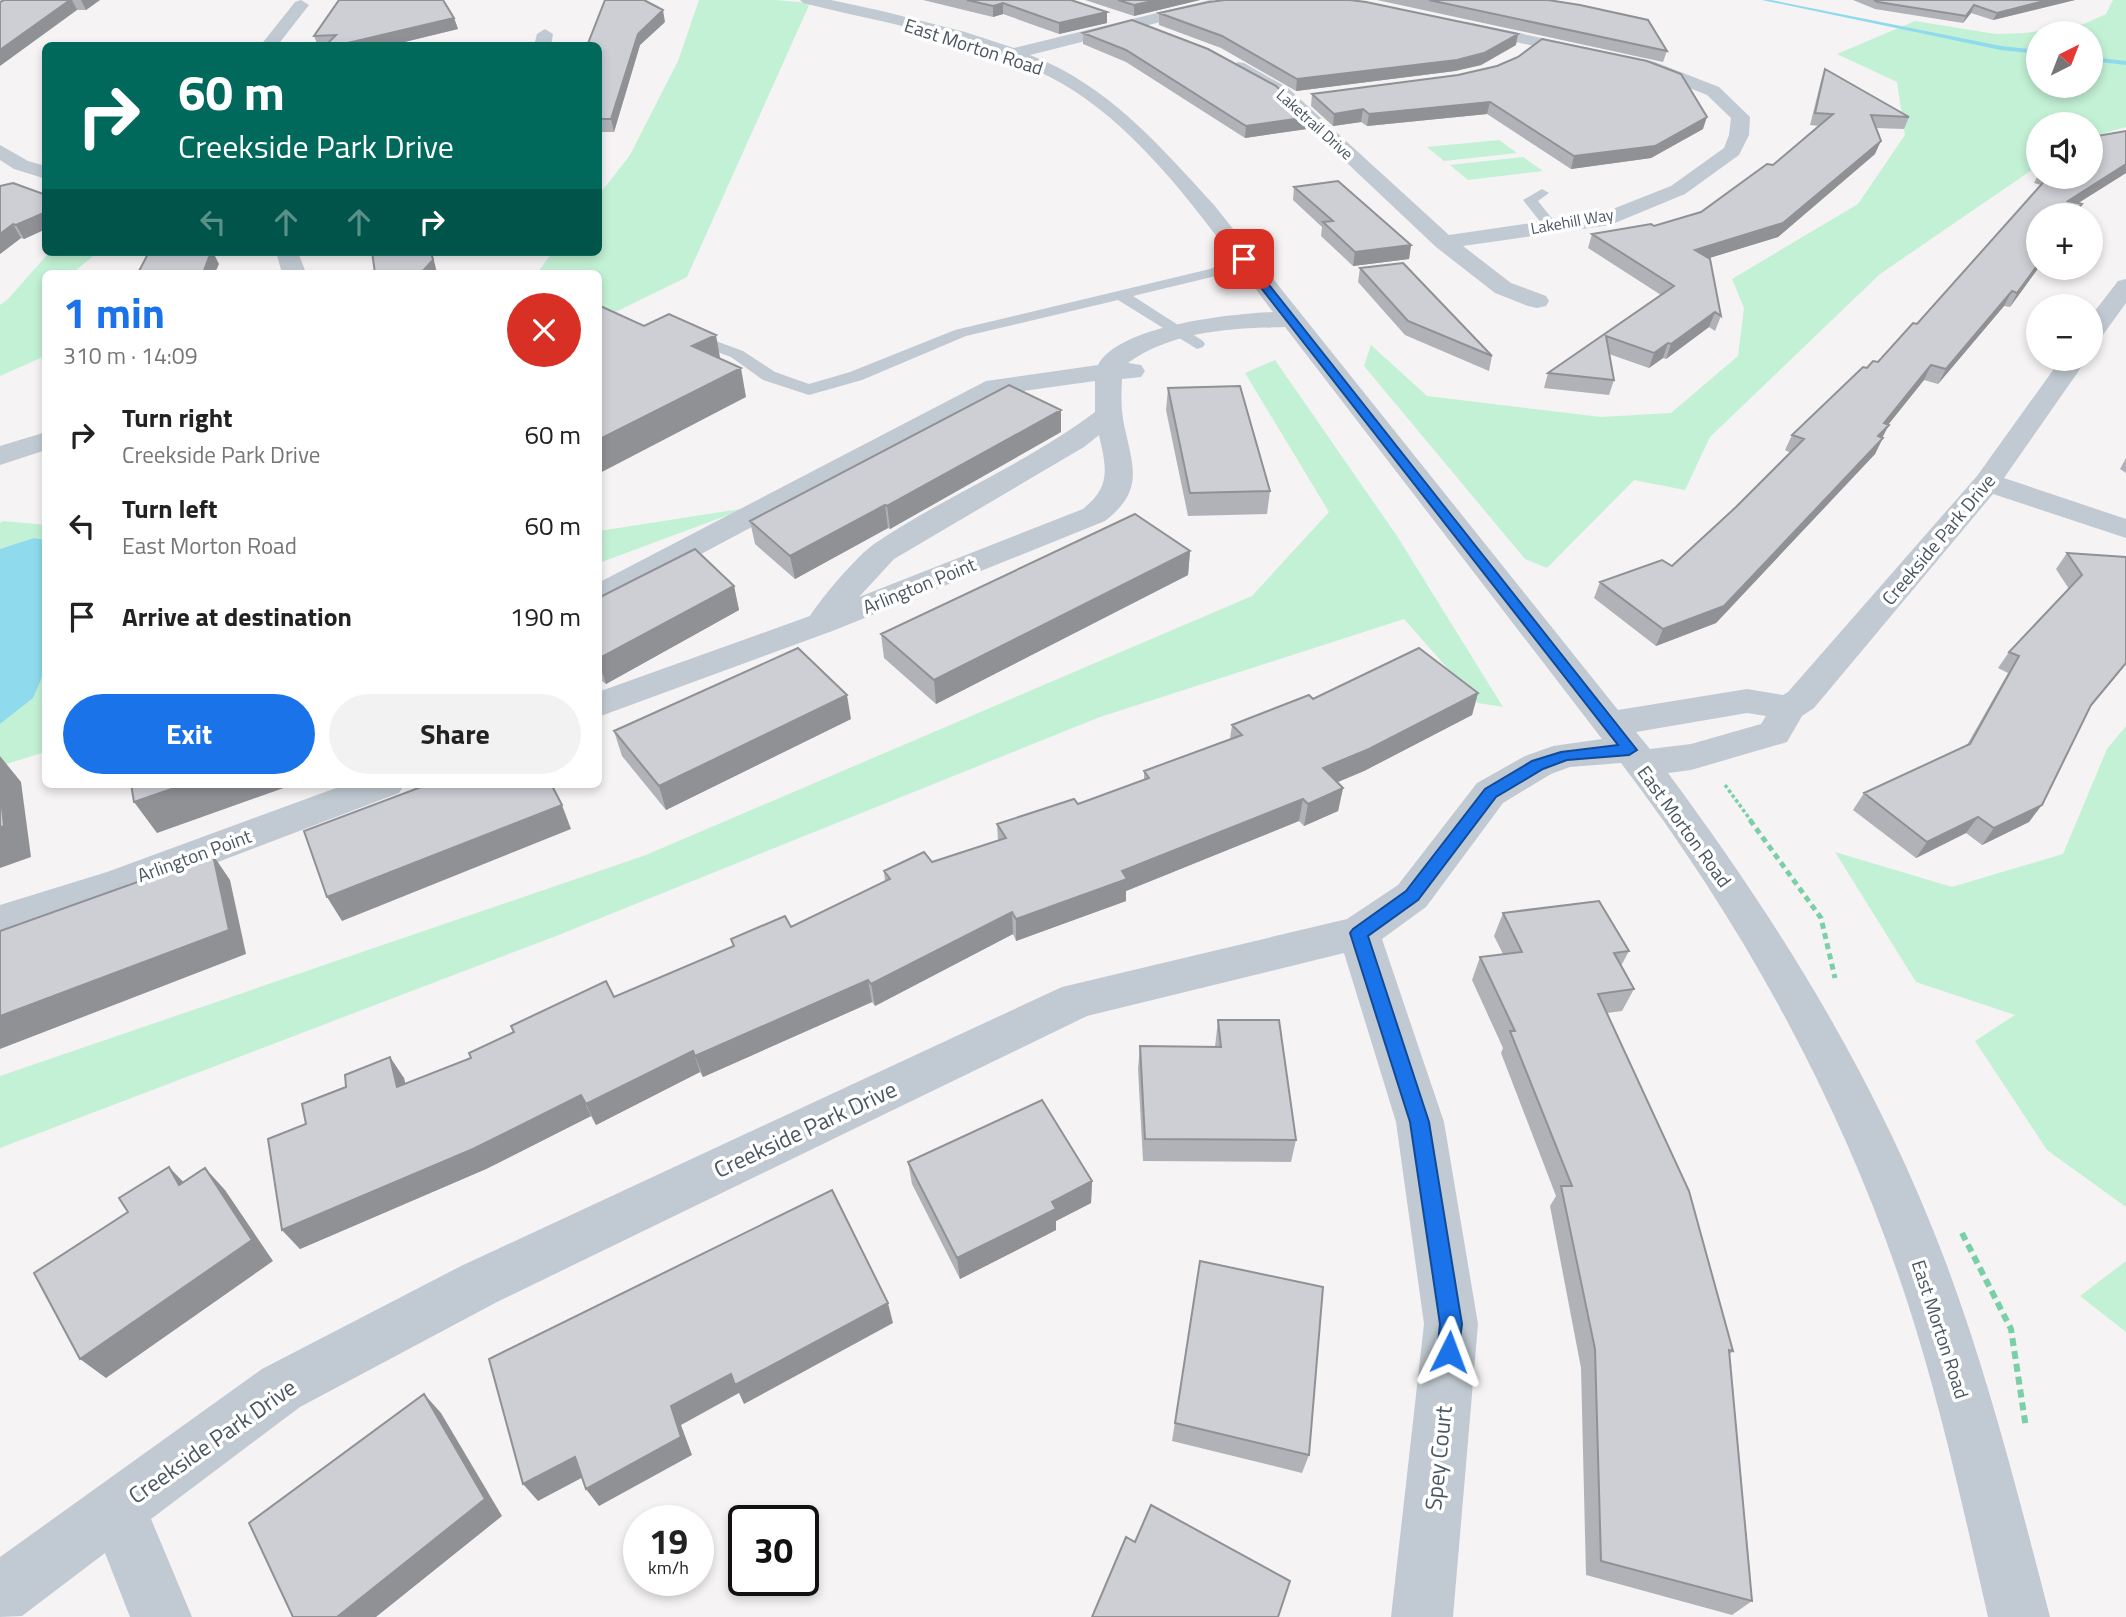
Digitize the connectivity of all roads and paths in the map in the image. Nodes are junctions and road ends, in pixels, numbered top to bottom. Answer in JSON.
{"nodes":[{"id":1,"x":808,"y":0,"type":"edge"},
{"id":2,"x":1234,"y":2,"type":"edge"},
{"id":3,"x":301,"y":5,"type":"dead end"},
{"id":4,"x":1096,"y":10,"type":"edge"},
{"id":5,"x":1444,"y":22,"type":"edge"},
{"id":6,"x":1131,"y":23,"type":"junction"},
{"id":7,"x":1167,"y":36,"type":"edge"},
{"id":8,"x":271,"y":42,"type":"edge"},
{"id":9,"x":1535,"y":42,"type":"junction"},
{"id":10,"x":1012,"y":54,"type":"junction"},
{"id":11,"x":1517,"y":55,"type":"edge"},
{"id":12,"x":1225,"y":61,"type":"edge"},
{"id":13,"x":1318,"y":96,"type":"edge"},
{"id":14,"x":1291,"y":100,"type":"junction"},
{"id":15,"x":0,"y":151,"type":"edge"},
{"id":16,"x":42,"y":172,"type":"edge"},
{"id":17,"x":42,"y":180,"type":"edge"},
{"id":18,"x":23,"y":186,"type":"edge"},
{"id":19,"x":1542,"y":193,"type":"dead end"},
{"id":20,"x":1551,"y":226,"type":"junction"},
{"id":21,"x":1444,"y":242,"type":"junction"},
{"id":22,"x":1244,"y":259,"type":"junction"},
{"id":23,"x":2126,"y":286,"type":"edge"},
{"id":24,"x":1121,"y":295,"type":"junction"},
{"id":25,"x":1537,"y":301,"type":"dead end"},
{"id":26,"x":2118,"y":310,"type":"edge"},
{"id":27,"x":1291,"y":319,"type":"junction"},
{"id":28,"x":2103,"y":323,"type":"edge"},
{"id":29,"x":680,"y":333,"type":"edge"},
{"id":30,"x":1188,"y":338,"type":"junction"},
{"id":31,"x":2066,"y":371,"type":"edge"},
{"id":32,"x":1109,"y":374,"type":"junction"},
{"id":33,"x":1109,"y":414,"type":"junction"},
{"id":34,"x":42,"y":441,"type":"edge"},
{"id":35,"x":0,"y":456,"type":"edge"},
{"id":36,"x":1987,"y":482,"type":"junction"},
{"id":37,"x":2126,"y":529,"type":"edge"},
{"id":38,"x":602,"y":594,"type":"edge"},
{"id":39,"x":823,"y":623,"type":"junction"},
{"id":40,"x":602,"y":704,"type":"edge"},
{"id":41,"x":1788,"y":708,"type":"junction"},
{"id":42,"x":1626,"y":745,"type":"junction"},
{"id":43,"x":375,"y":788,"type":"edge"},
{"id":44,"x":0,"y":921,"type":"edge"},
{"id":45,"x":1359,"y":933,"type":"junction"},
{"id":46,"x":117,"y":1508,"type":"junction"},
{"id":47,"x":0,"y":1594,"type":"edge"},
{"id":48,"x":161,"y":1617,"type":"edge"},
{"id":49,"x":1422,"y":1617,"type":"edge"},
{"id":50,"x":2019,"y":1617,"type":"edge"}],
"edges":[{"from":1,"to":10,"type":"street","name":"East Morton Road"},
{"from":2,"to":6,"type":"street"},
{"from":3,"to":8,"type":"street"},
{"from":4,"to":6,"type":"street"},
{"from":5,"to":9,"type":"street","name":"Lakehill Way"},
{"from":6,"to":7,"type":"street"},
{"from":6,"to":10,"type":"street"},
{"from":9,"to":11,"type":"street"},
{"from":9,"to":20,"type":"street","name":"Lakehill Way"},
{"from":10,"to":22,"type":"street","name":"East Morton Road"},
{"from":12,"to":14,"type":"street","name":"Laketrail Drive"},
{"from":13,"to":14,"type":"street"},
{"from":14,"to":21,"type":"street","name":"Laketrail Drive"},
{"from":15,"to":16,"type":"street"},
{"from":17,"to":18,"type":"street"},
{"from":19,"to":20,"type":"lane"},
{"from":20,"to":21,"type":"street","name":"Lakehill Way"},
{"from":21,"to":25,"type":"street","name":"Laketrail Drive"},
{"from":22,"to":24,"type":"lane"},
{"from":22,"to":27,"type":"street","name":"East Morton Road"},
{"from":23,"to":26,"type":"street"},
{"from":24,"to":29,"type":"lane"},
{"from":24,"to":30,"type":"lane"},
{"from":26,"to":28,"type":"street"},
{"from":27,"to":30,"type":"street"},
{"from":27,"to":42,"type":"street","name":"East Morton Road"},
{"from":30,"to":32,"type":"street"},
{"from":31,"to":36,"type":"street","name":"Creekside Park Drive"},
{"from":32,"to":33,"type":"street","name":"Arlington Point"},
{"from":32,"to":38,"type":"street"},
{"from":33,"to":39,"type":"street"},
{"from":33,"to":39,"type":"street","name":"Arlington Point"},
{"from":34,"to":35,"type":"street"},
{"from":36,"to":37,"type":"street"},
{"from":36,"to":41,"type":"street","name":"Creekside Park Drive"},
{"from":39,"to":40,"type":"street","name":"Arlington Point"},
{"from":41,"to":42,"type":"street","name":"Creekside Park Drive"},
{"from":41,"to":42,"type":"street","name":"Creekside Park Drive"},
{"from":42,"to":45,"type":"street","name":"Creekside Park Drive"},
{"from":42,"to":50,"type":"street","name":"East Morton Road"},
{"from":43,"to":44,"type":"street","name":"Arlington Point"},
{"from":45,"to":46,"type":"street","name":"Creekside Park Drive"},
{"from":45,"to":49,"type":"street","name":"Spey Court"},
{"from":46,"to":47,"type":"street","name":"Creekside Park Drive"},
{"from":46,"to":48,"type":"street"}]}
